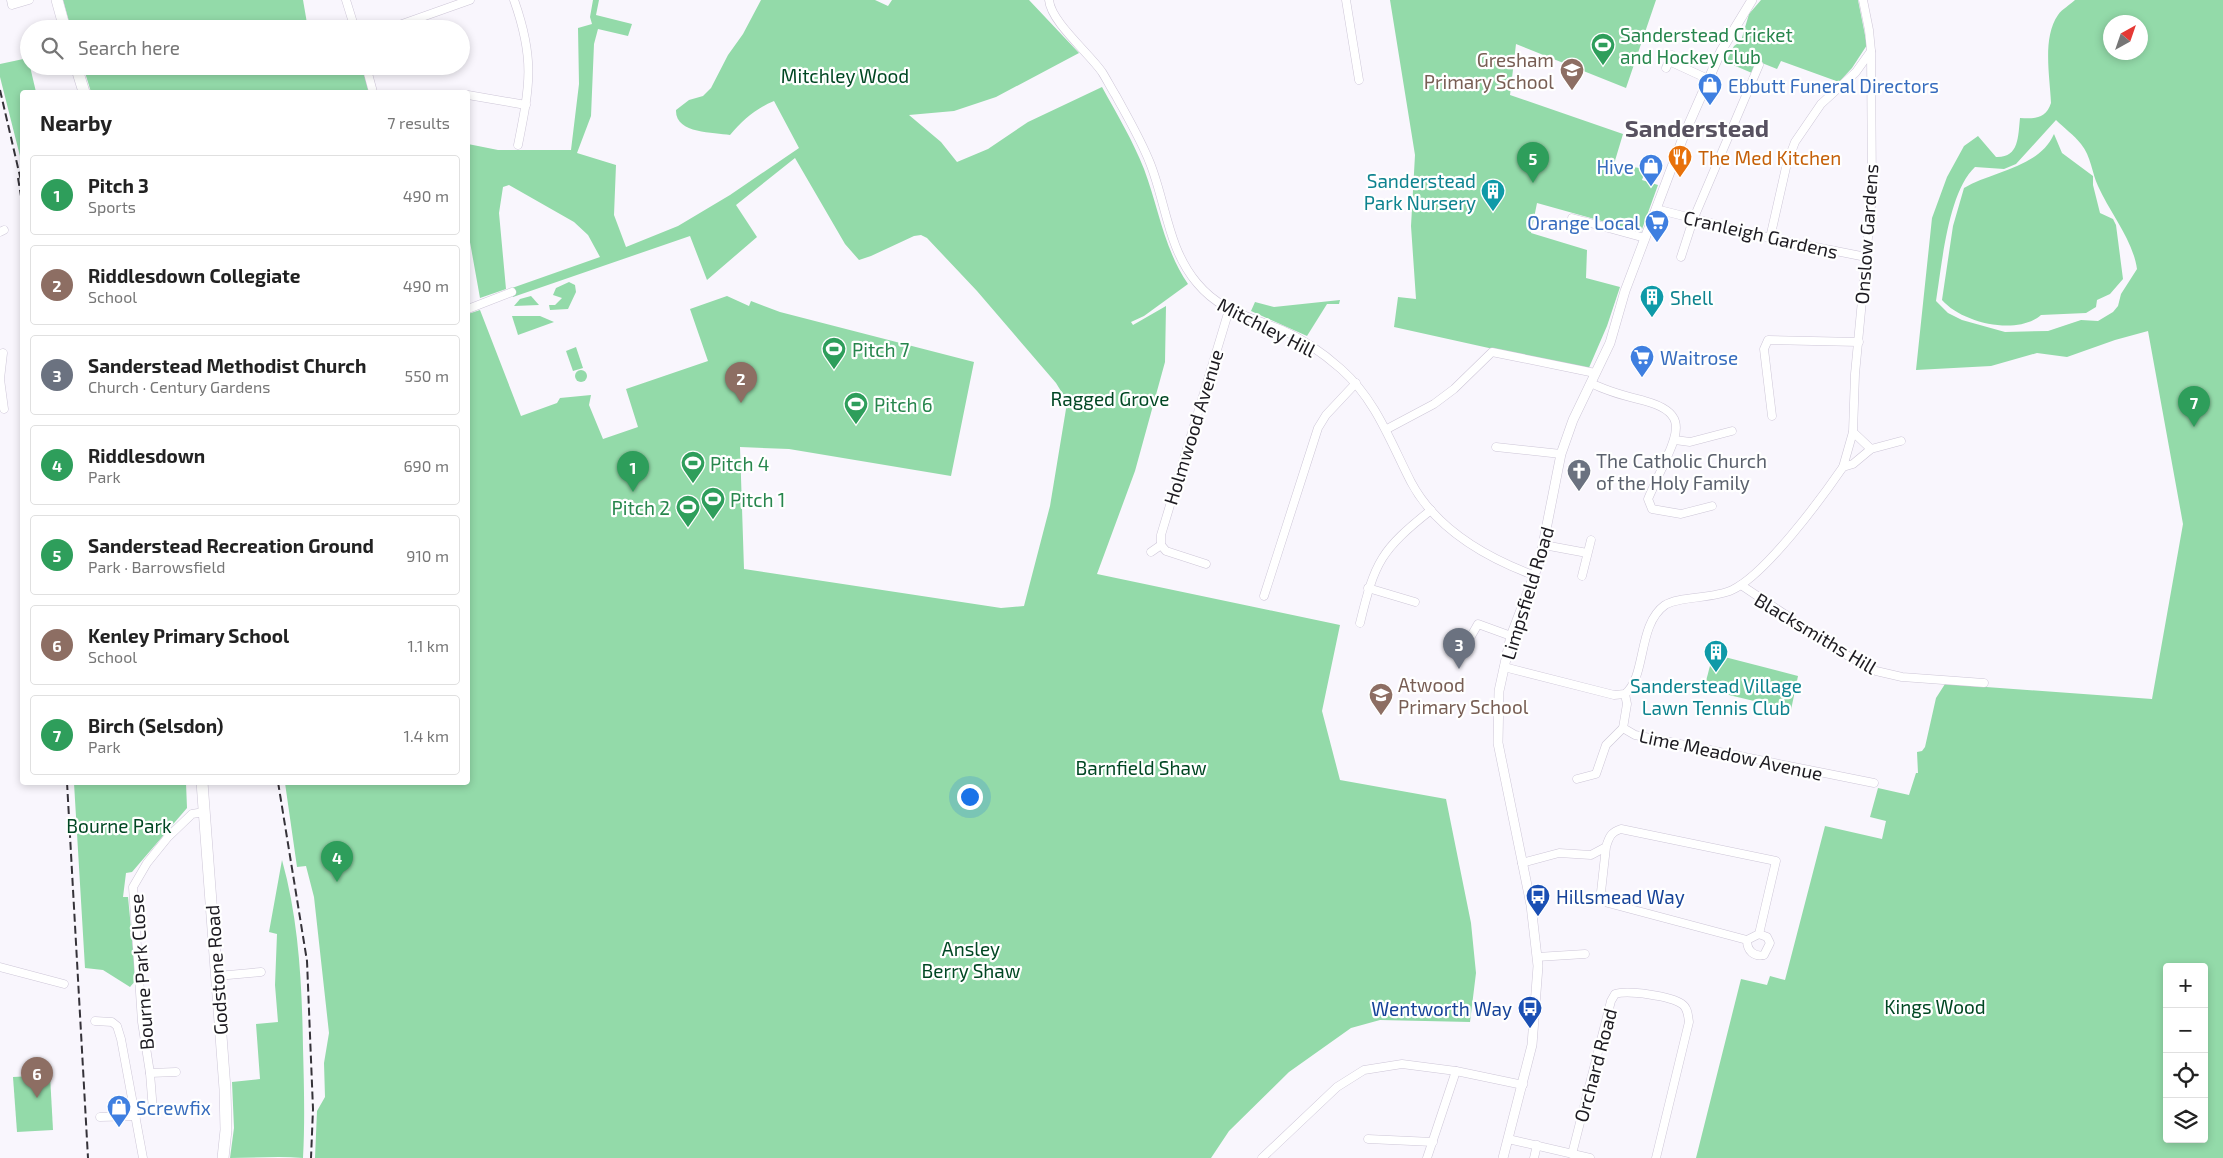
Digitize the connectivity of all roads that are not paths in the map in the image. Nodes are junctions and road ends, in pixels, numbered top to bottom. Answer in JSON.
{"nodes":[{"id":1,"x":11,"y":0,"type":"edge"},
{"id":2,"x":29,"y":0,"type":"edge"},
{"id":3,"x":57,"y":0,"type":"edge"},
{"id":4,"x":346,"y":0,"type":"edge"},
{"id":5,"x":470,"y":0,"type":"edge"},
{"id":6,"x":514,"y":0,"type":"edge"},
{"id":7,"x":1049,"y":0,"type":"edge"},
{"id":8,"x":1346,"y":0,"type":"edge"},
{"id":9,"x":1752,"y":0,"type":"edge"},
{"id":10,"x":1863,"y":0,"type":"edge"},
{"id":11,"x":63,"y":20,"type":"edge"},
{"id":12,"x":352,"y":20,"type":"edge"},
{"id":13,"x":413,"y":20,"type":"edge"},
{"id":14,"x":1871,"y":51,"type":"junction"},
{"id":15,"x":1669,"y":61,"type":"dead end"},
{"id":16,"x":1759,"y":65,"type":"dead end"},
{"id":17,"x":1856,"y":72,"type":"junction"},
{"id":18,"x":79,"y":75,"type":"edge"},
{"id":19,"x":368,"y":75,"type":"edge"},
{"id":20,"x":1708,"y":79,"type":"junction"},
{"id":21,"x":1359,"y":80,"type":"dead end"},
{"id":22,"x":1872,"y":80,"type":"junction"},
{"id":23,"x":83,"y":90,"type":"edge"},
{"id":24,"x":372,"y":90,"type":"edge"},
{"id":25,"x":470,"y":95,"type":"edge"},
{"id":26,"x":526,"y":105,"type":"junction"},
{"id":27,"x":518,"y":145,"type":"dead end"},
{"id":28,"x":1656,"y":209,"type":"junction"},
{"id":29,"x":1572,"y":218,"type":"dead end"},
{"id":30,"x":1693,"y":220,"type":"junction"},
{"id":31,"x":1644,"y":238,"type":"junction"},
{"id":32,"x":1770,"y":238,"type":"junction"},
{"id":33,"x":1681,"y":257,"type":"dead end"},
{"id":34,"x":1866,"y":257,"type":"junction"},
{"id":35,"x":512,"y":292,"type":"dead end"},
{"id":36,"x":470,"y":308,"type":"edge"},
{"id":37,"x":1229,"y":310,"type":"junction"},
{"id":38,"x":1859,"y":342,"type":"junction"},
{"id":39,"x":3,"y":353,"type":"dead end"},
{"id":40,"x":1596,"y":373,"type":"junction"},
{"id":41,"x":0,"y":379,"type":"edge"},
{"id":42,"x":1591,"y":382,"type":"junction"},
{"id":43,"x":1356,"y":383,"type":"junction"},
{"id":44,"x":4,"y":409,"type":"dead end"},
{"id":45,"x":1772,"y":416,"type":"dead end"},
{"id":46,"x":1387,"y":430,"type":"junction"},
{"id":47,"x":1732,"y":431,"type":"dead end"},
{"id":48,"x":1853,"y":432,"type":"junction"},
{"id":49,"x":1675,"y":440,"type":"junction"},
{"id":50,"x":1901,"y":441,"type":"dead end"},
{"id":51,"x":1496,"y":447,"type":"dead end"},
{"id":52,"x":1871,"y":449,"type":"junction"},
{"id":53,"x":1562,"y":454,"type":"junction"},
{"id":54,"x":1844,"y":467,"type":"junction"},
{"id":55,"x":1712,"y":506,"type":"dead end"},
{"id":56,"x":1431,"y":510,"type":"junction"},
{"id":57,"x":1591,"y":540,"type":"dead end"},
{"id":58,"x":1161,"y":545,"type":"junction"},
{"id":59,"x":1544,"y":545,"type":"junction"},
{"id":60,"x":1151,"y":552,"type":"dead end"},
{"id":61,"x":1587,"y":553,"type":"junction"},
{"id":62,"x":1206,"y":564,"type":"dead end"},
{"id":63,"x":1534,"y":575,"type":"junction"},
{"id":64,"x":1582,"y":576,"type":"dead end"},
{"id":65,"x":1741,"y":585,"type":"junction"},
{"id":66,"x":1368,"y":588,"type":"junction"},
{"id":67,"x":1264,"y":596,"type":"dead end"},
{"id":68,"x":1415,"y":602,"type":"dead end"},
{"id":69,"x":1360,"y":623,"type":"dead end"},
{"id":70,"x":1511,"y":636,"type":"junction"},
{"id":71,"x":1470,"y":638,"type":"dead end"},
{"id":72,"x":1504,"y":667,"type":"junction"},
{"id":73,"x":1984,"y":683,"type":"dead end"},
{"id":74,"x":1626,"y":694,"type":"junction"},
{"id":75,"x":1623,"y":728,"type":"junction"},
{"id":76,"x":1579,"y":770,"type":"dead end"},
{"id":77,"x":1874,"y":783,"type":"dead end"},
{"id":78,"x":202,"y":785,"type":"edge"},
{"id":79,"x":204,"y":812,"type":"junction"},
{"id":80,"x":1606,"y":847,"type":"junction"},
{"id":81,"x":1591,"y":856,"type":"junction"},
{"id":82,"x":1522,"y":863,"type":"junction"},
{"id":83,"x":1603,"y":867,"type":"junction"},
{"id":84,"x":1759,"y":934,"type":"junction"},
{"id":85,"x":1747,"y":940,"type":"junction"},
{"id":86,"x":1585,"y":954,"type":"dead end"},
{"id":87,"x":1537,"y":957,"type":"junction"},
{"id":88,"x":0,"y":967,"type":"edge"},
{"id":89,"x":260,"y":972,"type":"dead end"},
{"id":90,"x":218,"y":976,"type":"junction"},
{"id":91,"x":64,"y":984,"type":"dead end"},
{"id":92,"x":95,"y":1021,"type":"dead end"},
{"id":93,"x":1456,"y":1071,"type":"junction"},
{"id":94,"x":176,"y":1072,"type":"dead end"},
{"id":95,"x":150,"y":1074,"type":"junction"},
{"id":96,"x":1523,"y":1085,"type":"junction"},
{"id":97,"x":153,"y":1111,"type":"dead end"},
{"id":98,"x":136,"y":1116,"type":"junction"},
{"id":99,"x":100,"y":1117,"type":"dead end"},
{"id":100,"x":1368,"y":1139,"type":"dead end"},
{"id":101,"x":1508,"y":1139,"type":"junction"},
{"id":102,"x":1433,"y":1142,"type":"junction"},
{"id":103,"x":1538,"y":1145,"type":"junction"},
{"id":104,"x":1572,"y":1154,"type":"junction"},
{"id":105,"x":144,"y":1158,"type":"edge"},
{"id":106,"x":223,"y":1158,"type":"edge"},
{"id":107,"x":1262,"y":1158,"type":"edge"},
{"id":108,"x":1428,"y":1158,"type":"edge"},
{"id":109,"x":1503,"y":1158,"type":"edge"},
{"id":110,"x":1534,"y":1158,"type":"edge"},
{"id":111,"x":1590,"y":1158,"type":"edge"},
{"id":112,"x":1656,"y":1158,"type":"edge"}],
"edges":[{"from":1,"to":2,"type":"street"},
{"from":3,"to":11,"type":"highway"},
{"from":4,"to":12,"type":"street"},
{"from":5,"to":13,"type":"street"},
{"from":6,"to":26,"type":"street"},
{"from":7,"to":37,"type":"street","name":"Mitchley Hill"},
{"from":8,"to":21,"type":"street"},
{"from":9,"to":20,"type":"main road","name":"Limpsfield Road"},
{"from":10,"to":14,"type":"street","name":"Onslow Gardens"},
{"from":14,"to":17,"type":"street"},
{"from":14,"to":22,"type":"street","name":"Onslow Gardens"},
{"from":15,"to":20,"type":"street"},
{"from":16,"to":30,"type":"street"},
{"from":17,"to":22,"type":"street"},
{"from":17,"to":32,"type":"street"},
{"from":18,"to":23,"type":"highway"},
{"from":19,"to":24,"type":"street"},
{"from":20,"to":28,"type":"main road","name":"Limpsfield Road"},
{"from":22,"to":34,"type":"street","name":"Onslow Gardens"},
{"from":25,"to":26,"type":"street"},
{"from":26,"to":27,"type":"street"},
{"from":28,"to":30,"type":"street","name":"Cranleigh Gardens"},
{"from":28,"to":31,"type":"main road","name":"Limpsfield Road"},
{"from":29,"to":31,"type":"street"},
{"from":30,"to":32,"type":"street","name":"Cranleigh Gardens"},
{"from":30,"to":33,"type":"street"},
{"from":31,"to":40,"type":"main road","name":"Limpsfield Road"},
{"from":32,"to":34,"type":"street","name":"Cranleigh Gardens"},
{"from":34,"to":38,"type":"street","name":"Onslow Gardens"},
{"from":35,"to":36,"type":"street"},
{"from":37,"to":43,"type":"street","name":"Mitchley Hill"},
{"from":37,"to":58,"type":"street","name":"Holmwood Avenue"},
{"from":38,"to":45,"type":"street"},
{"from":38,"to":48,"type":"street","name":"Onslow Gardens"},
{"from":39,"to":41,"type":"street"},
{"from":40,"to":42,"type":"main road","name":"Limpsfield Road"},
{"from":40,"to":46,"type":"street"},
{"from":41,"to":44,"type":"street"},
{"from":42,"to":49,"type":"street"},
{"from":42,"to":53,"type":"main road","name":"Limpsfield Road"},
{"from":43,"to":46,"type":"street","name":"Mitchley Hill"},
{"from":43,"to":67,"type":"street"},
{"from":46,"to":56,"type":"street","name":"Mitchley Hill"},
{"from":47,"to":49,"type":"street"},
{"from":48,"to":52,"type":"street"},
{"from":48,"to":54,"type":"street","name":"Onslow Gardens"},
{"from":49,"to":55,"type":"street"},
{"from":50,"to":52,"type":"street"},
{"from":51,"to":53,"type":"street"},
{"from":52,"to":54,"type":"street"},
{"from":53,"to":59,"type":"main road","name":"Limpsfield Road"},
{"from":54,"to":65,"type":"street"},
{"from":56,"to":63,"type":"street","name":"Mitchley Hill"},
{"from":56,"to":66,"type":"street"},
{"from":57,"to":61,"type":"street"},
{"from":58,"to":60,"type":"street"},
{"from":58,"to":62,"type":"street"},
{"from":59,"to":61,"type":"street"},
{"from":59,"to":63,"type":"main road","name":"Limpsfield Road"},
{"from":61,"to":64,"type":"street"},
{"from":63,"to":70,"type":"main road","name":"Limpsfield Road"},
{"from":65,"to":73,"type":"street","name":"Blacksmiths Hill"},
{"from":65,"to":74,"type":"street"},
{"from":66,"to":68,"type":"street"},
{"from":66,"to":69,"type":"street"},
{"from":70,"to":71,"type":"street"},
{"from":70,"to":72,"type":"main road","name":"Limpsfield Road"},
{"from":72,"to":74,"type":"street"},
{"from":72,"to":82,"type":"main road","name":"Limpsfield Road"},
{"from":74,"to":75,"type":"street","name":"Lime Meadow Avenue"},
{"from":75,"to":76,"type":"street"},
{"from":75,"to":77,"type":"street","name":"Lime Meadow Avenue"},
{"from":78,"to":79,"type":"highway","name":"Godstone Road"},
{"from":79,"to":90,"type":"highway","name":"Godstone Road"},
{"from":79,"to":95,"type":"street","name":"Bourne Park Close"},
{"from":80,"to":81,"type":"street"},
{"from":80,"to":83,"type":"street"},
{"from":80,"to":84,"type":"street"},
{"from":81,"to":82,"type":"street"},
{"from":81,"to":83,"type":"street"},
{"from":82,"to":87,"type":"main road","name":"Limpsfield Road"},
{"from":83,"to":85,"type":"street"},
{"from":84,"to":85,"type":"street"},
{"from":84,"to":85,"type":"street"},
{"from":86,"to":87,"type":"street"},
{"from":87,"to":96,"type":"main road","name":"Limpsfield Road"},
{"from":88,"to":91,"type":"street"},
{"from":89,"to":90,"type":"street"},
{"from":90,"to":106,"type":"highway","name":"Godstone Road"},
{"from":92,"to":98,"type":"street"},
{"from":93,"to":96,"type":"street"},
{"from":93,"to":102,"type":"street"},
{"from":93,"to":107,"type":"street"},
{"from":94,"to":95,"type":"street","name":"Bourne Park Close"},
{"from":95,"to":97,"type":"street","name":"Bourne Park Close"},
{"from":96,"to":101,"type":"main road","name":"Limpsfield Road"},
{"from":98,"to":99,"type":"street"},
{"from":98,"to":105,"type":"street"},
{"from":100,"to":102,"type":"street"},
{"from":101,"to":103,"type":"street"},
{"from":101,"to":109,"type":"main road","name":"Limpsfield Road"},
{"from":102,"to":108,"type":"street"},
{"from":103,"to":104,"type":"street"},
{"from":103,"to":110,"type":"street"},
{"from":104,"to":111,"type":"street"},
{"from":104,"to":112,"type":"street","name":"Orchard Road"}]}
